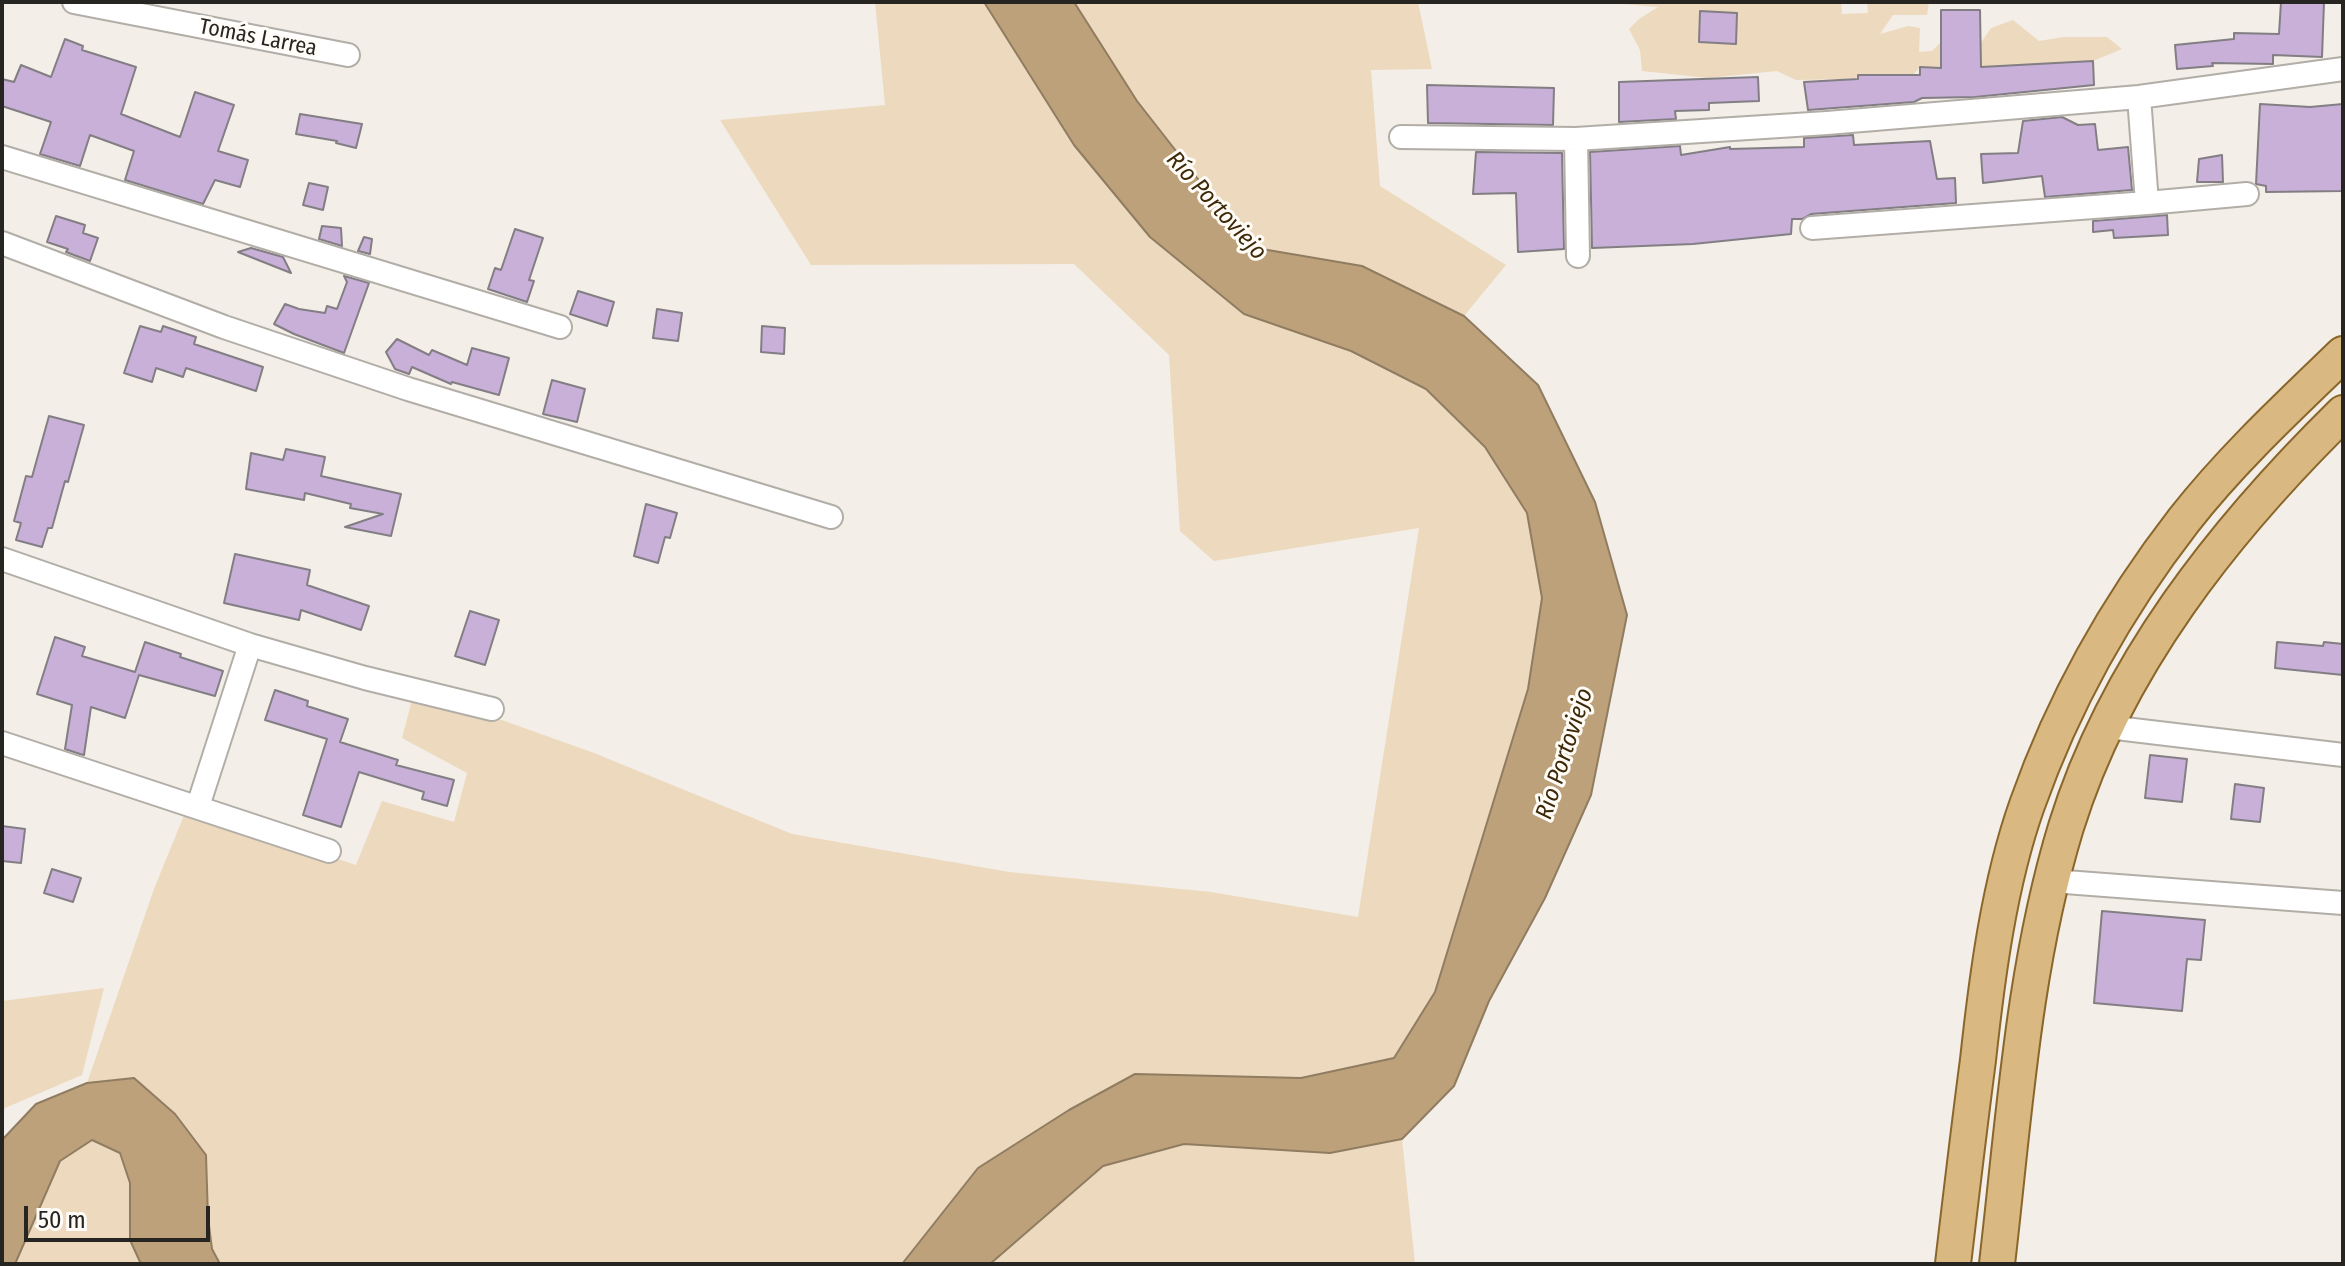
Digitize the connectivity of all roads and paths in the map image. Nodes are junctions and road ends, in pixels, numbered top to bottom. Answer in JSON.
{"nodes":[{"id":1,"x":74,"y":2,"type":"edge"},
{"id":2,"x":348,"y":55,"type":"dead end"},
{"id":3,"x":2343,"y":69,"type":"edge"},
{"id":4,"x":2139,"y":97,"type":"junction"},
{"id":5,"x":1401,"y":137,"type":"dead end"},
{"id":6,"x":1576,"y":139,"type":"junction"},
{"id":7,"x":2,"y":157,"type":"edge"},
{"id":8,"x":2247,"y":194,"type":"dead end"},
{"id":9,"x":2147,"y":203,"type":"junction"},
{"id":10,"x":1812,"y":228,"type":"dead end"},
{"id":11,"x":2,"y":243,"type":"edge"},
{"id":12,"x":1578,"y":256,"type":"dead end"},
{"id":13,"x":560,"y":327,"type":"dead end"},
{"id":14,"x":2343,"y":354,"type":"edge"},
{"id":15,"x":2343,"y":413,"type":"edge"},
{"id":16,"x":831,"y":517,"type":"dead end"},
{"id":17,"x":2,"y":559,"type":"edge"},
{"id":18,"x":250,"y":645,"type":"junction"},
{"id":19,"x":492,"y":709,"type":"dead end"},
{"id":20,"x":2108,"y":727,"type":"junction"},
{"id":21,"x":2,"y":743,"type":"edge"},
{"id":22,"x":2343,"y":755,"type":"edge"},
{"id":23,"x":198,"y":806,"type":"junction"},
{"id":24,"x":329,"y":851,"type":"dead end"},
{"id":25,"x":2052,"y":881,"type":"junction"},
{"id":26,"x":2343,"y":903,"type":"edge"},
{"id":27,"x":1953,"y":1264,"type":"edge"},
{"id":28,"x":1997,"y":1264,"type":"edge"}],
"edges":[{"from":1,"to":2,"type":"street","name":"Tomás Larrea"},
{"from":3,"to":4,"type":"street"},
{"from":4,"to":6,"type":"street"},
{"from":4,"to":9,"type":"street"},
{"from":5,"to":6,"type":"street"},
{"from":6,"to":12,"type":"street"},
{"from":7,"to":13,"type":"street"},
{"from":8,"to":9,"type":"street"},
{"from":9,"to":10,"type":"street"},
{"from":11,"to":16,"type":"street"},
{"from":14,"to":27,"type":"main road"},
{"from":15,"to":20,"type":"main road"},
{"from":17,"to":18,"type":"street"},
{"from":18,"to":19,"type":"street"},
{"from":18,"to":23,"type":"street"},
{"from":20,"to":22,"type":"street"},
{"from":20,"to":25,"type":"main road"},
{"from":21,"to":23,"type":"street"},
{"from":23,"to":24,"type":"street"},
{"from":25,"to":26,"type":"street"},
{"from":25,"to":28,"type":"main road"}]}
